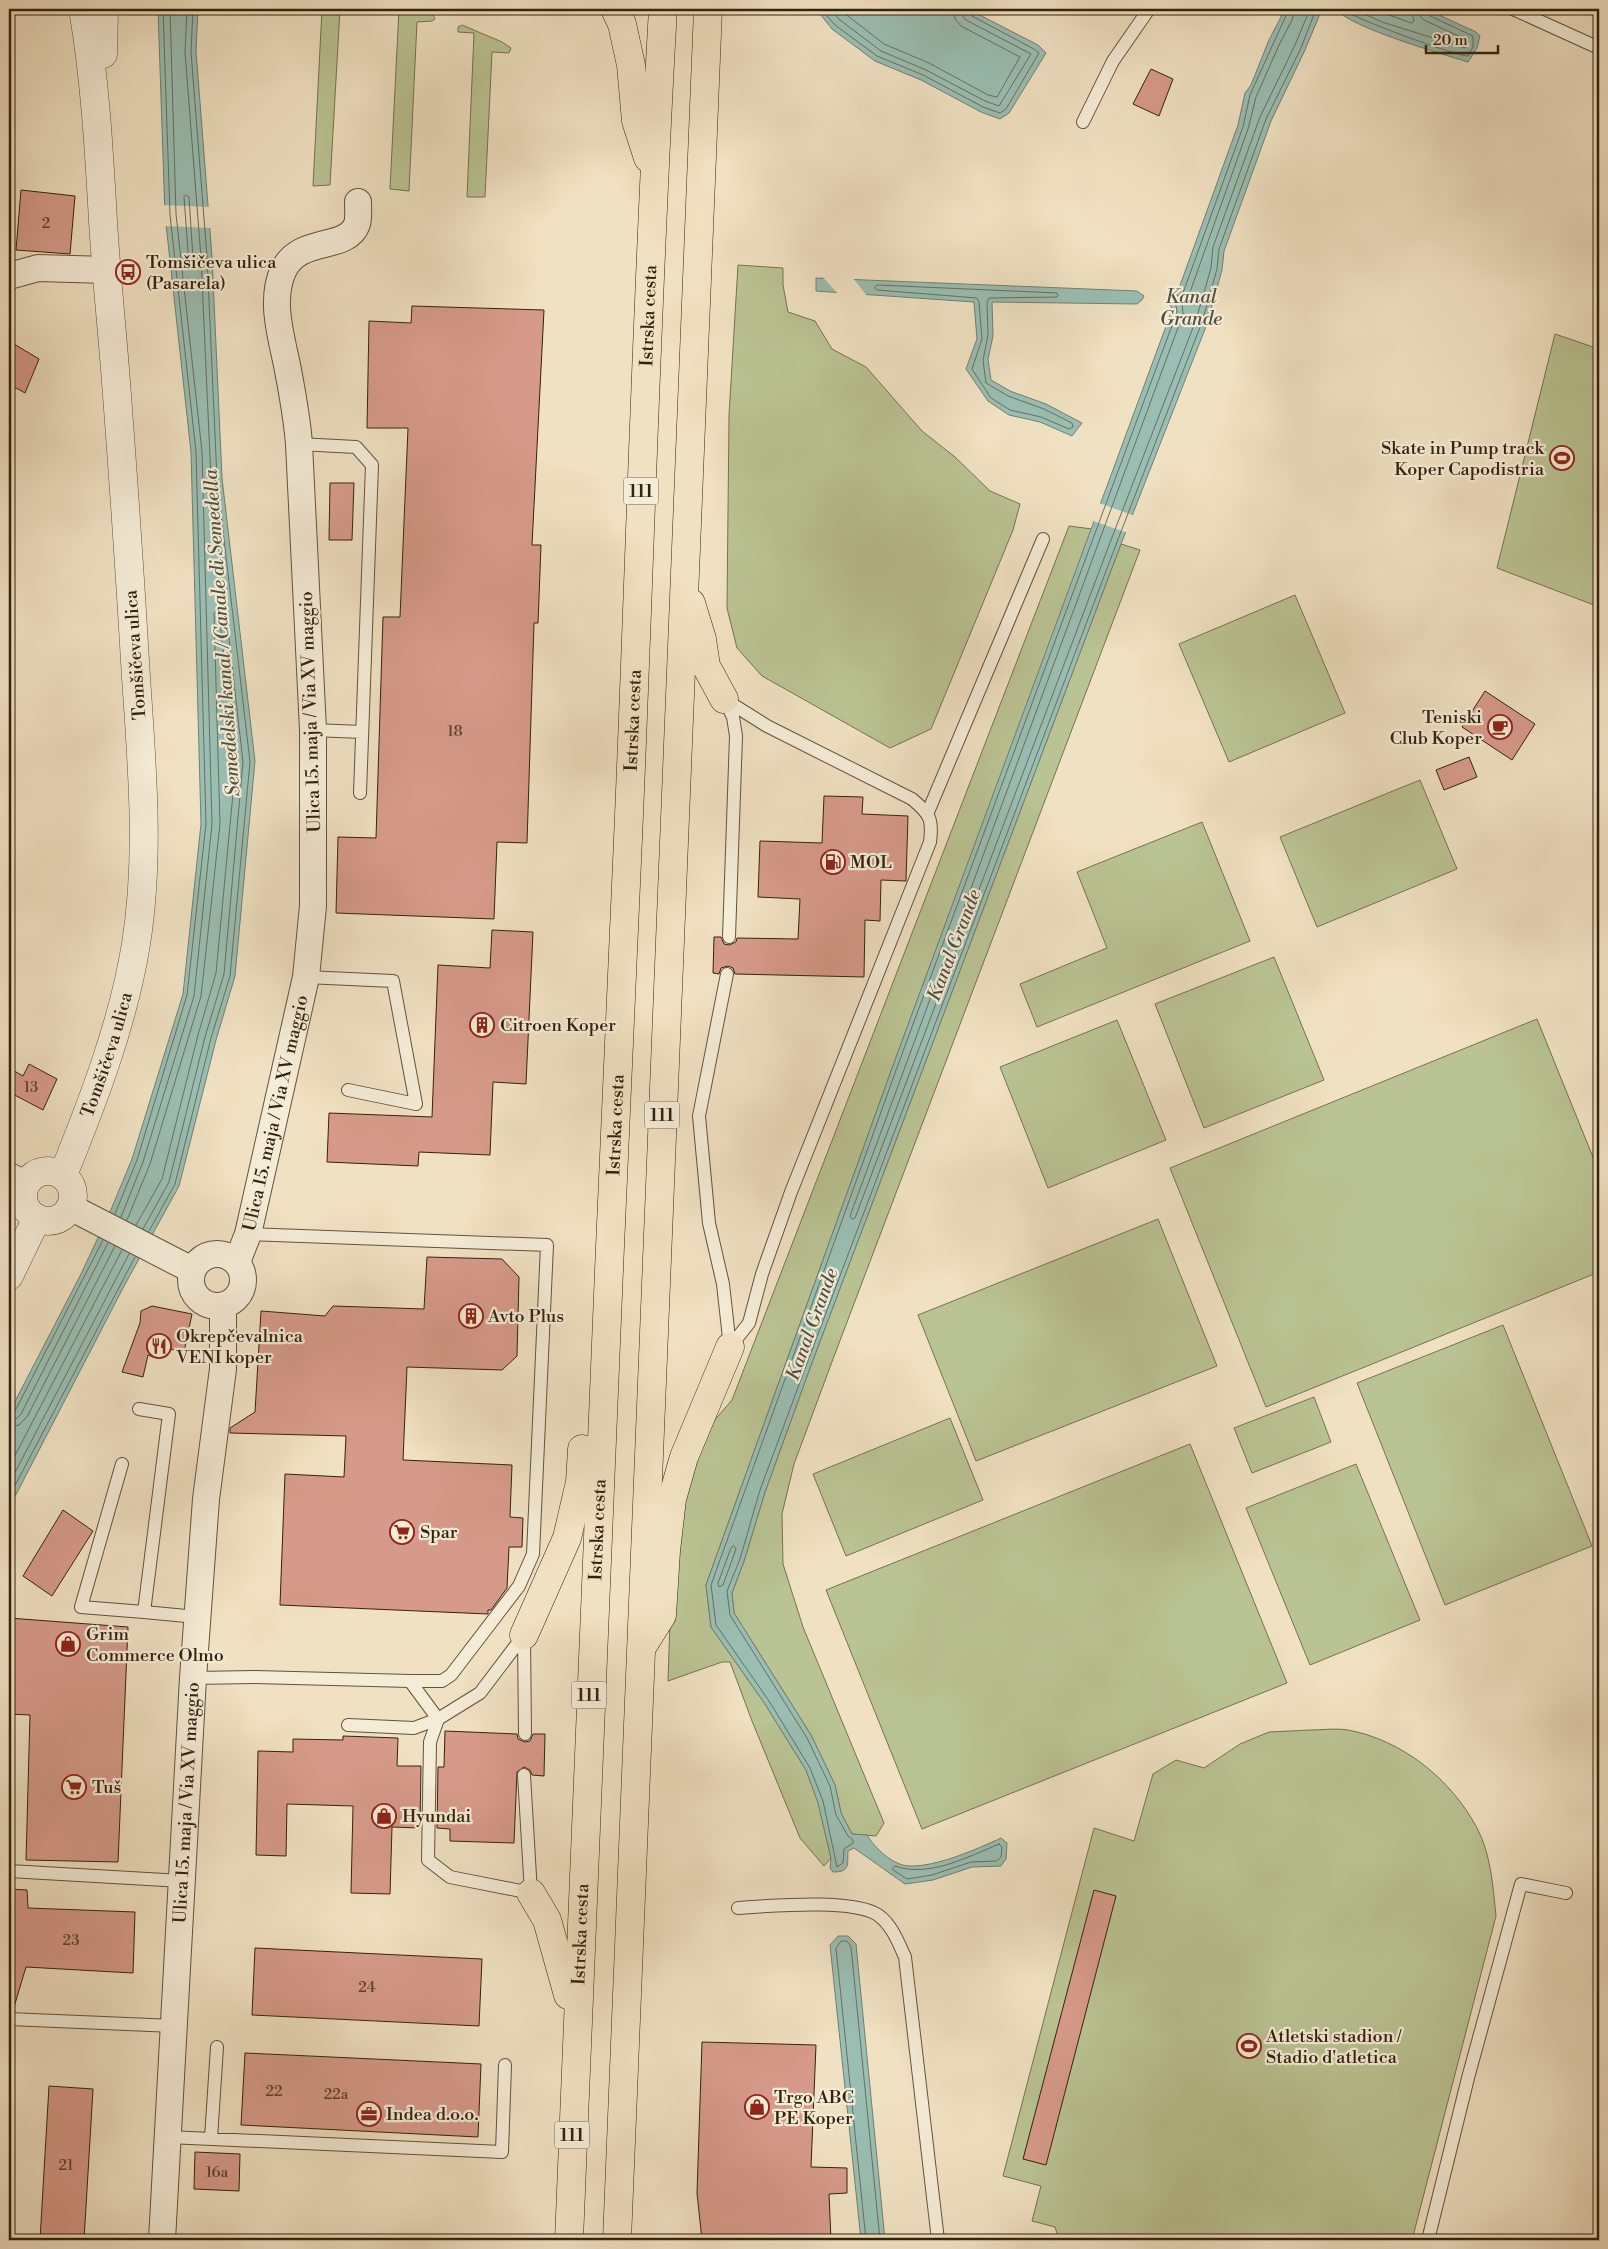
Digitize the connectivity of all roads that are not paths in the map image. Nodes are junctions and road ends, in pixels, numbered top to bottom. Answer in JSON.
{"nodes":[{"id":1,"x":83,"y":9,"type":"edge"},
{"id":2,"x":104,"y":9,"type":"edge"},
{"id":3,"x":615,"y":9,"type":"edge"},
{"id":4,"x":663,"y":9,"type":"edge"},
{"id":5,"x":708,"y":9,"type":"edge"},
{"id":6,"x":1149,"y":9,"type":"edge"},
{"id":7,"x":1513,"y":9,"type":"edge"},
{"id":8,"x":1599,"y":48,"type":"edge"},
{"id":9,"x":1083,"y":122,"type":"dead end"},
{"id":10,"x":98,"y":123,"type":"junction"},
{"id":11,"x":653,"y":176,"type":"junction"},
{"id":12,"x":358,"y":202,"type":"dead end"},
{"id":13,"x":106,"y":270,"type":"junction"},
{"id":14,"x":9,"y":276,"type":"edge"},
{"id":15,"x":299,"y":444,"type":"junction"},
{"id":16,"x":1043,"y":540,"type":"dead end"},
{"id":17,"x":684,"y":582,"type":"junction"},
{"id":18,"x":724,"y":699,"type":"junction"},
{"id":19,"x":313,"y":730,"type":"junction"},
{"id":20,"x":362,"y":732,"type":"junction"},
{"id":21,"x":360,"y":793,"type":"dead end"},
{"id":22,"x":928,"y":812,"type":"junction"},
{"id":23,"x":729,"y":937,"type":"dead end"},
{"id":24,"x":727,"y":974,"type":"dead end"},
{"id":25,"x":306,"y":977,"type":"junction"},
{"id":26,"x":348,"y":1090,"type":"dead end"},
{"id":27,"x":63,"y":1175,"type":"junction"},
{"id":28,"x":17,"y":1180,"type":"edge"},
{"id":29,"x":70,"y":1207,"type":"junction"},
{"id":30,"x":37,"y":1218,"type":"junction"},
{"id":31,"x":248,"y":1234,"type":"junction"},
{"id":32,"x":237,"y":1262,"type":"junction"},
{"id":33,"x":192,"y":1270,"type":"junction"},
{"id":34,"x":9,"y":1276,"type":"edge"},
{"id":35,"x":222,"y":1306,"type":"junction"},
{"id":36,"x":730,"y":1347,"type":"junction"},
{"id":37,"x":604,"y":1360,"type":"junction"},
{"id":38,"x":139,"y":1409,"type":"dead end"},
{"id":39,"x":122,"y":1464,"type":"dead end"},
{"id":40,"x":144,"y":1612,"type":"junction"},
{"id":41,"x":197,"y":1617,"type":"junction"},
{"id":42,"x":524,"y":1635,"type":"junction"},
{"id":43,"x":642,"y":1648,"type":"junction"},
{"id":44,"x":193,"y":1678,"type":"junction"},
{"id":45,"x":410,"y":1681,"type":"junction"},
{"id":46,"x":438,"y":1719,"type":"junction"},
{"id":47,"x":348,"y":1725,"type":"dead end"},
{"id":48,"x":525,"y":1734,"type":"dead end"},
{"id":49,"x":524,"y":1775,"type":"dead end"},
{"id":50,"x":9,"y":1871,"type":"edge"},
{"id":51,"x":182,"y":1881,"type":"junction"},
{"id":52,"x":531,"y":1892,"type":"junction"},
{"id":53,"x":1566,"y":1893,"type":"dead end"},
{"id":54,"x":738,"y":1908,"type":"dead end"},
{"id":55,"x":9,"y":2019,"type":"edge"},
{"id":56,"x":174,"y":2026,"type":"junction"},
{"id":57,"x":576,"y":2030,"type":"junction"},
{"id":58,"x":216,"y":2048,"type":"dead end"},
{"id":59,"x":506,"y":2064,"type":"dead end"},
{"id":60,"x":168,"y":2136,"type":"junction"},
{"id":61,"x":211,"y":2138,"type":"junction"},
{"id":62,"x":162,"y":2240,"type":"edge"},
{"id":63,"x":569,"y":2240,"type":"edge"},
{"id":64,"x":617,"y":2240,"type":"edge"},
{"id":65,"x":938,"y":2240,"type":"edge"},
{"id":66,"x":1428,"y":2240,"type":"edge"}],
"edges":[{"from":1,"to":10,"type":"street"},
{"from":2,"to":10,"type":"street"},
{"from":3,"to":11,"type":"highway"},
{"from":4,"to":11,"type":"highway","name":"Istrska cesta","number":"111"},
{"from":5,"to":17,"type":"highway","number":"111"},
{"from":6,"to":9,"type":"lane"},
{"from":7,"to":8,"type":"lane"},
{"from":10,"to":13,"type":"street","name":"Tomšičeva ulica"},
{"from":11,"to":37,"type":"highway","name":"Istrska cesta","number":"111"},
{"from":12,"to":15,"type":"street","name":"Ulica 15. maja / Via XV maggio"},
{"from":13,"to":14,"type":"street"},
{"from":13,"to":27,"type":"street","name":"Tomšičeva ulica"},
{"from":15,"to":19,"type":"street","name":"Ulica 15. maja / Via XV maggio"},
{"from":15,"to":20,"type":"lane"},
{"from":16,"to":22,"type":"lane"},
{"from":17,"to":18,"type":"highway"},
{"from":17,"to":43,"type":"highway","number":"111"},
{"from":18,"to":22,"type":"lane"},
{"from":18,"to":23,"type":"lane"},
{"from":19,"to":20,"type":"lane"},
{"from":19,"to":25,"type":"street","name":"Ulica 15. maja / Via XV maggio"},
{"from":20,"to":21,"type":"lane"},
{"from":22,"to":36,"type":"lane"},
{"from":24,"to":36,"type":"lane"},
{"from":25,"to":26,"type":"lane"},
{"from":25,"to":31,"type":"street","name":"Ulica 15. maja / Via XV maggio"},
{"from":27,"to":28,"type":"street"},
{"from":27,"to":29,"type":"street"},
{"from":28,"to":30,"type":"street"},
{"from":29,"to":30,"type":"street"},
{"from":29,"to":33,"type":"street"},
{"from":30,"to":34,"type":"street"},
{"from":31,"to":32,"type":"street","name":"Ulica 15. maja / Via XV maggio"},
{"from":31,"to":45,"type":"lane"},
{"from":32,"to":33,"type":"street"},
{"from":32,"to":35,"type":"street"},
{"from":33,"to":35,"type":"street"},
{"from":35,"to":41,"type":"street","name":"Ulica 15. maja / Via XV maggio"},
{"from":36,"to":43,"type":"highway"},
{"from":37,"to":42,"type":"highway"},
{"from":37,"to":57,"type":"highway","name":"Istrska cesta","number":"111"},
{"from":38,"to":40,"type":"lane"},
{"from":39,"to":40,"type":"lane"},
{"from":40,"to":41,"type":"lane"},
{"from":41,"to":44,"type":"street","name":"Ulica 15. maja / Via XV maggio"},
{"from":42,"to":46,"type":"lane"},
{"from":42,"to":48,"type":"lane"},
{"from":43,"to":64,"type":"highway","number":"111"},
{"from":44,"to":45,"type":"lane"},
{"from":44,"to":51,"type":"street","name":"Ulica 15. maja / Via XV maggio"},
{"from":45,"to":46,"type":"lane"},
{"from":46,"to":47,"type":"lane"},
{"from":46,"to":52,"type":"lane"},
{"from":49,"to":52,"type":"lane"},
{"from":50,"to":51,"type":"lane"},
{"from":51,"to":56,"type":"street","name":"Ulica 15. maja / Via XV maggio"},
{"from":52,"to":57,"type":"highway"},
{"from":53,"to":66,"type":"lane"},
{"from":54,"to":65,"type":"lane"},
{"from":55,"to":56,"type":"lane"},
{"from":56,"to":60,"type":"street","name":"Ulica 15. maja / Via XV maggio"},
{"from":57,"to":63,"type":"highway","name":"Istrska cesta","number":"111"},
{"from":58,"to":61,"type":"lane"},
{"from":59,"to":61,"type":"lane"},
{"from":60,"to":61,"type":"lane"},
{"from":60,"to":62,"type":"street","name":"Ulica 15. maja / Via XV maggio"}]}
